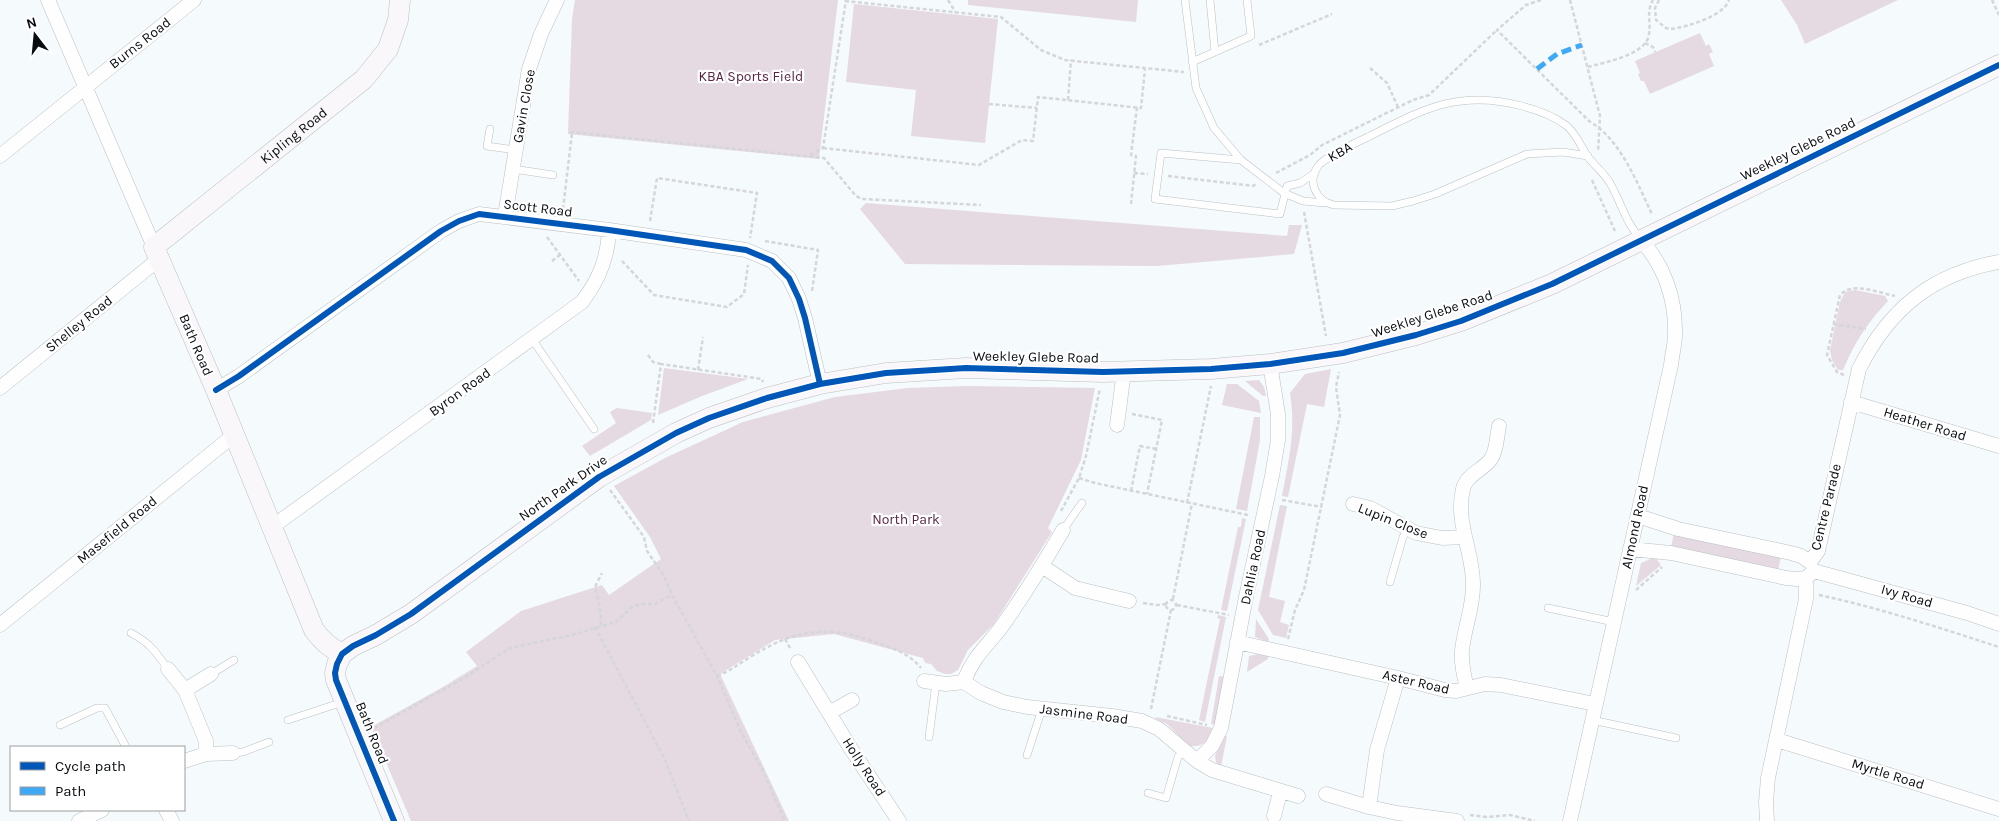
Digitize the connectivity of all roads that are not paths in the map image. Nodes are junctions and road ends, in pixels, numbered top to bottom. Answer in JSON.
{"nodes":[{"id":1,"x":48,"y":0,"type":"edge"},
{"id":2,"x":194,"y":0,"type":"edge"},
{"id":3,"x":400,"y":0,"type":"edge"},
{"id":4,"x":557,"y":0,"type":"edge"},
{"id":5,"x":1185,"y":0,"type":"edge"},
{"id":6,"x":1210,"y":0,"type":"edge"},
{"id":7,"x":1247,"y":0,"type":"edge"},
{"id":8,"x":1215,"y":52,"type":"junction"},
{"id":9,"x":1192,"y":62,"type":"junction"},
{"id":10,"x":1999,"y":65,"type":"edge"},
{"id":11,"x":86,"y":85,"type":"junction"},
{"id":12,"x":490,"y":129,"type":"dead end"},
{"id":13,"x":516,"y":150,"type":"junction"},
{"id":14,"x":0,"y":156,"type":"edge"},
{"id":15,"x":1588,"y":156,"type":"junction"},
{"id":16,"x":1241,"y":160,"type":"junction"},
{"id":17,"x":513,"y":169,"type":"junction"},
{"id":18,"x":1315,"y":173,"type":"junction"},
{"id":19,"x":553,"y":175,"type":"dead end"},
{"id":20,"x":1284,"y":192,"type":"junction"},
{"id":21,"x":1325,"y":203,"type":"junction"},
{"id":22,"x":506,"y":216,"type":"junction"},
{"id":23,"x":609,"y":230,"type":"junction"},
{"id":24,"x":1641,"y":240,"type":"junction"},
{"id":25,"x":156,"y":253,"type":"junction"},
{"id":26,"x":1999,"y":262,"type":"edge"},
{"id":27,"x":532,"y":339,"type":"junction"},
{"id":28,"x":1270,"y":364,"type":"junction"},
{"id":29,"x":1124,"y":371,"type":"junction"},
{"id":30,"x":820,"y":384,"type":"junction"},
{"id":31,"x":0,"y":388,"type":"edge"},
{"id":32,"x":216,"y":390,"type":"junction"},
{"id":33,"x":1851,"y":402,"type":"junction"},
{"id":34,"x":1118,"y":418,"type":"road end"},
{"id":35,"x":1499,"y":426,"type":"dead end"},
{"id":36,"x":594,"y":429,"type":"dead end"},
{"id":37,"x":234,"y":435,"type":"junction"},
{"id":38,"x":1999,"y":446,"type":"edge"},
{"id":39,"x":1082,"y":503,"type":"dead end"},
{"id":40,"x":1352,"y":504,"type":"dead end"},
{"id":41,"x":1638,"y":516,"type":"junction"},
{"id":42,"x":272,"y":527,"type":"junction"},
{"id":43,"x":1408,"y":528,"type":"junction"},
{"id":44,"x":1063,"y":530,"type":"joint"},
{"id":45,"x":1464,"y":538,"type":"junction"},
{"id":46,"x":1630,"y":549,"type":"junction"},
{"id":47,"x":1042,"y":566,"type":"junction"},
{"id":48,"x":1810,"y":570,"type":"junction"},
{"id":49,"x":1390,"y":582,"type":"dead end"},
{"id":50,"x":1130,"y":601,"type":"road end"},
{"id":51,"x":1548,"y":608,"type":"dead end"},
{"id":52,"x":1614,"y":622,"type":"junction"},
{"id":53,"x":1999,"y":624,"type":"edge"},
{"id":54,"x":0,"y":625,"type":"edge"},
{"id":55,"x":130,"y":633,"type":"dead end"},
{"id":56,"x":1237,"y":642,"type":"junction"},
{"id":57,"x":342,"y":654,"type":"junction"},
{"id":58,"x":234,"y":660,"type":"dead end"},
{"id":59,"x":798,"y":662,"type":"dead end"},
{"id":60,"x":168,"y":669,"type":"joint"},
{"id":61,"x":211,"y":674,"type":"joint"},
{"id":62,"x":1398,"y":678,"type":"junction"},
{"id":63,"x":930,"y":682,"type":"joint"},
{"id":64,"x":964,"y":682,"type":"junction"},
{"id":65,"x":1467,"y":688,"type":"junction"},
{"id":66,"x":186,"y":690,"type":"junction"},
{"id":67,"x":852,"y":700,"type":"dead end"},
{"id":68,"x":345,"y":702,"type":"junction"},
{"id":69,"x":1595,"y":704,"type":"junction"},
{"id":70,"x":1042,"y":709,"type":"junction"},
{"id":71,"x":829,"y":712,"type":"junction"},
{"id":72,"x":288,"y":720,"type":"dead end"},
{"id":73,"x":1592,"y":720,"type":"junction"},
{"id":74,"x":60,"y":725,"type":"dead end"},
{"id":75,"x":929,"y":738,"type":"dead end"},
{"id":76,"x":1676,"y":738,"type":"dead end"},
{"id":77,"x":1777,"y":740,"type":"junction"},
{"id":78,"x":269,"y":742,"type":"dead end"},
{"id":79,"x":125,"y":746,"type":"edge"},
{"id":80,"x":1184,"y":750,"type":"junction"},
{"id":81,"x":233,"y":752,"type":"joint"},
{"id":82,"x":206,"y":754,"type":"junction"},
{"id":83,"x":1027,"y":755,"type":"dead end"},
{"id":84,"x":1197,"y":761,"type":"junction"},
{"id":85,"x":185,"y":762,"type":"edge"},
{"id":86,"x":1280,"y":792,"type":"junction"},
{"id":87,"x":1148,"y":793,"type":"dead end"},
{"id":88,"x":1326,"y":794,"type":"dead end"},
{"id":89,"x":1298,"y":796,"type":"dead end"},
{"id":90,"x":1369,"y":807,"type":"junction"},
{"id":91,"x":1999,"y":809,"type":"edge"},
{"id":92,"x":100,"y":811,"type":"edge"},
{"id":93,"x":1274,"y":816,"type":"dead end"},
{"id":94,"x":1392,"y":816,"type":"edge"},
{"id":95,"x":1432,"y":819,"type":"edge"},
{"id":96,"x":79,"y":821,"type":"edge"},
{"id":97,"x":394,"y":821,"type":"edge"},
{"id":98,"x":899,"y":821,"type":"edge"},
{"id":99,"x":1457,"y":821,"type":"edge"},
{"id":100,"x":1570,"y":821,"type":"edge"},
{"id":101,"x":1767,"y":821,"type":"edge"}],
"edges":[{"from":1,"to":11,"type":"street","name":"Bath Road"},
{"from":2,"to":11,"type":"street","name":"Burns Road"},
{"from":3,"to":25,"type":"street","name":"Kipling Road"},
{"from":4,"to":13,"type":"street","name":"Gavin Close"},
{"from":5,"to":9,"type":"lane"},
{"from":6,"to":8,"type":"lane"},
{"from":7,"to":8,"type":"lane"},
{"from":8,"to":9,"type":"lane"},
{"from":9,"to":16,"type":"lane"},
{"from":10,"to":24,"type":"street","name":"Weekley Glebe Road"},
{"from":11,"to":14,"type":"street","name":"Burns Road"},
{"from":11,"to":25,"type":"street","name":"Bath Road"},
{"from":12,"to":13,"type":"lane"},
{"from":13,"to":17,"type":"street","name":"Gavin Close"},
{"from":15,"to":18,"type":"lane","name":"KBA"},
{"from":15,"to":21,"type":"lane"},
{"from":15,"to":24,"type":"lane","name":"KBA"},
{"from":16,"to":20,"type":"lane"},
{"from":16,"to":20,"type":"lane"},
{"from":17,"to":19,"type":"lane"},
{"from":17,"to":22,"type":"street","name":"Gavin Close"},
{"from":18,"to":20,"type":"lane"},
{"from":18,"to":21,"type":"lane","name":"KBA"},
{"from":20,"to":21,"type":"lane"},
{"from":22,"to":23,"type":"street","name":"Scott Road"},
{"from":22,"to":32,"type":"street","name":"Scott Road"},
{"from":23,"to":27,"type":"street","name":"Byron Road"},
{"from":23,"to":30,"type":"street","name":"Scott Road"},
{"from":24,"to":28,"type":"street","name":"Weekley Glebe Road"},
{"from":24,"to":41,"type":"street","name":"Almond Road"},
{"from":25,"to":31,"type":"street","name":"Shelley Road"},
{"from":25,"to":32,"type":"street","name":"Bath Road"},
{"from":26,"to":33,"type":"street","name":"Centre Parade"},
{"from":27,"to":36,"type":"lane"},
{"from":27,"to":42,"type":"street","name":"Byron Road"},
{"from":28,"to":29,"type":"street","name":"Weekley Glebe Road"},
{"from":28,"to":56,"type":"street","name":"Dahlia Road"},
{"from":29,"to":30,"type":"street","name":"Weekley Glebe Road"},
{"from":29,"to":34,"type":"street"},
{"from":30,"to":57,"type":"street","name":"North Park Drive"},
{"from":32,"to":37,"type":"street","name":"Bath Road"},
{"from":33,"to":38,"type":"street","name":"Heather Road"},
{"from":33,"to":48,"type":"street","name":"Centre Parade"},
{"from":35,"to":45,"type":"street"},
{"from":37,"to":42,"type":"street","name":"Bath Road"},
{"from":37,"to":54,"type":"street","name":"Masefield Road"},
{"from":39,"to":44,"type":"lane"},
{"from":40,"to":43,"type":"street","name":"Lupin Close"},
{"from":41,"to":46,"type":"street","name":"Almond Road"},
{"from":41,"to":48,"type":"street","name":"Ivy Road"},
{"from":42,"to":57,"type":"street","name":"Bath Road"},
{"from":43,"to":45,"type":"street","name":"Lupin Close"},
{"from":43,"to":49,"type":"lane"},
{"from":44,"to":47,"type":"street"},
{"from":45,"to":65,"type":"street"},
{"from":46,"to":48,"type":"street","name":"Ivy Road"},
{"from":46,"to":52,"type":"street","name":"Almond Road"},
{"from":47,"to":50,"type":"street"},
{"from":47,"to":64,"type":"street"},
{"from":48,"to":53,"type":"street","name":"Ivy Road"},
{"from":48,"to":77,"type":"street","name":"Centre Parade"},
{"from":51,"to":52,"type":"lane"},
{"from":52,"to":69,"type":"street","name":"Almond Road"},
{"from":55,"to":60,"type":"lane"},
{"from":56,"to":62,"type":"street","name":"Aster Road"},
{"from":56,"to":84,"type":"street","name":"Dahlia Road"},
{"from":57,"to":68,"type":"street","name":"Bath Road"},
{"from":58,"to":61,"type":"lane"},
{"from":59,"to":71,"type":"street","name":"Holly Road"},
{"from":60,"to":66,"type":"street"},
{"from":61,"to":66,"type":"street"},
{"from":62,"to":65,"type":"street","name":"Aster Road"},
{"from":62,"to":90,"type":"street"},
{"from":63,"to":64,"type":"street"},
{"from":63,"to":75,"type":"lane"},
{"from":64,"to":70,"type":"street","name":"Jasmine Road"},
{"from":65,"to":69,"type":"street","name":"Aster Road"},
{"from":66,"to":82,"type":"street"},
{"from":67,"to":71,"type":"street"},
{"from":68,"to":72,"type":"lane"},
{"from":68,"to":97,"type":"street","name":"Bath Road"},
{"from":69,"to":73,"type":"street","name":"Almond Road"},
{"from":70,"to":80,"type":"street","name":"Jasmine Road"},
{"from":70,"to":83,"type":"lane"},
{"from":71,"to":98,"type":"street","name":"Holly Road"},
{"from":73,"to":76,"type":"lane"},
{"from":73,"to":100,"type":"street","name":"Almond Road"},
{"from":74,"to":79,"type":"lane"},
{"from":77,"to":91,"type":"street","name":"Myrtle Road"},
{"from":77,"to":101,"type":"street","name":"Centre Parade"},
{"from":78,"to":81,"type":"lane"},
{"from":80,"to":84,"type":"street","name":"Jasmine Road"},
{"from":80,"to":87,"type":"lane"},
{"from":81,"to":82,"type":"street"},
{"from":82,"to":85,"type":"street"},
{"from":84,"to":86,"type":"street","name":"Jasmine Road"},
{"from":86,"to":89,"type":"street","name":"Jasmine Road"},
{"from":86,"to":93,"type":"street"},
{"from":88,"to":90,"type":"street"},
{"from":90,"to":94,"type":"street"},
{"from":92,"to":96,"type":"street"},
{"from":94,"to":95,"type":"street"},
{"from":95,"to":99,"type":"street"}]}
